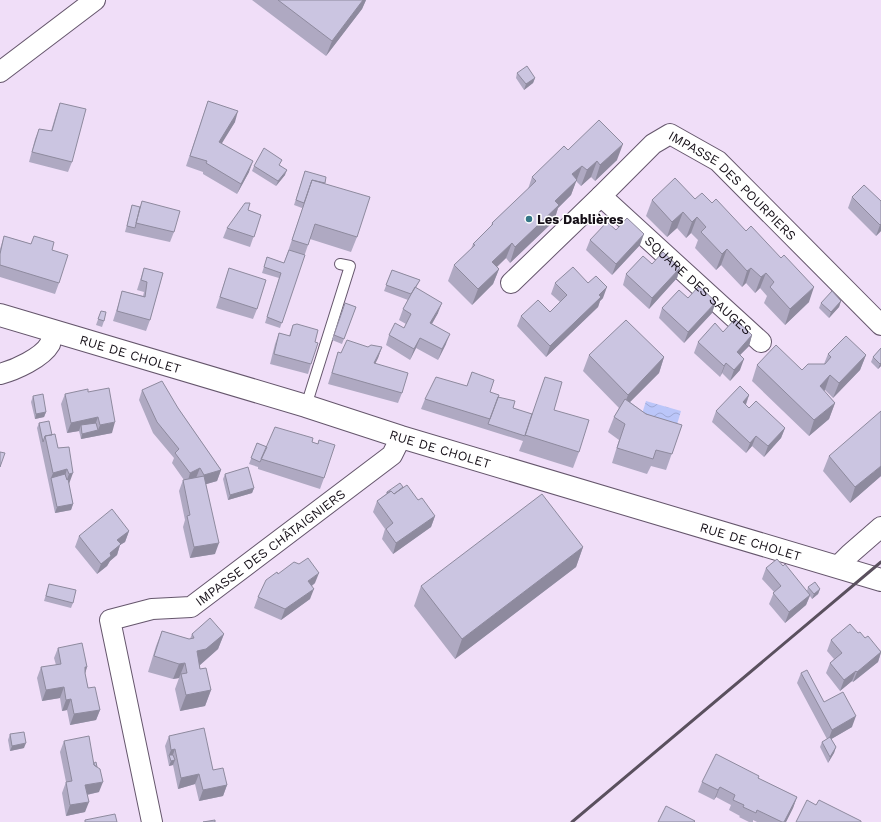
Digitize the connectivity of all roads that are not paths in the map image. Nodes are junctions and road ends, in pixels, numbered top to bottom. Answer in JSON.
{"nodes":[{"id":1,"x":95,"y":0,"type":"edge"},
{"id":2,"x":0,"y":72,"type":"edge"},
{"id":3,"x":601,"y":196,"type":"junction"},
{"id":4,"x":340,"y":264,"type":"dead end"},
{"id":5,"x":511,"y":283,"type":"dead end"},
{"id":6,"x":0,"y":315,"type":"edge"},
{"id":7,"x":881,"y":325,"type":"edge"},
{"id":8,"x":54,"y":332,"type":"junction"},
{"id":9,"x":761,"y":342,"type":"dead end"},
{"id":10,"x":0,"y":374,"type":"edge"},
{"id":11,"x":306,"y":406,"type":"junction"},
{"id":12,"x":401,"y":437,"type":"junction"},
{"id":13,"x":881,"y":527,"type":"edge"},
{"id":14,"x":838,"y":566,"type":"junction"},
{"id":15,"x":881,"y":580,"type":"edge"},
{"id":16,"x":152,"y":822,"type":"edge"}],
"edges":[{"from":1,"to":2,"type":"street"},
{"from":3,"to":5,"type":"street","name":"IMPASSE DES POURPIERS"},
{"from":3,"to":7,"type":"street","name":"IMPASSE DES POURPIERS"},
{"from":3,"to":9,"type":"street","name":"SQUARE DES SAUGES"},
{"from":4,"to":11,"type":"lane"},
{"from":6,"to":8,"type":"main road","name":"RUE DE CHOLET"},
{"from":8,"to":10,"type":"street"},
{"from":8,"to":11,"type":"main road","name":"RUE DE CHOLET"},
{"from":11,"to":12,"type":"main road","name":"RUE DE CHOLET"},
{"from":12,"to":14,"type":"main road","name":"RUE DE CHOLET"},
{"from":12,"to":16,"type":"street","name":"IMPASSE DES CHÂTAIGNIERS"},
{"from":13,"to":14,"type":"street"},
{"from":14,"to":15,"type":"main road","name":"RUE DE CHOLET"}]}
